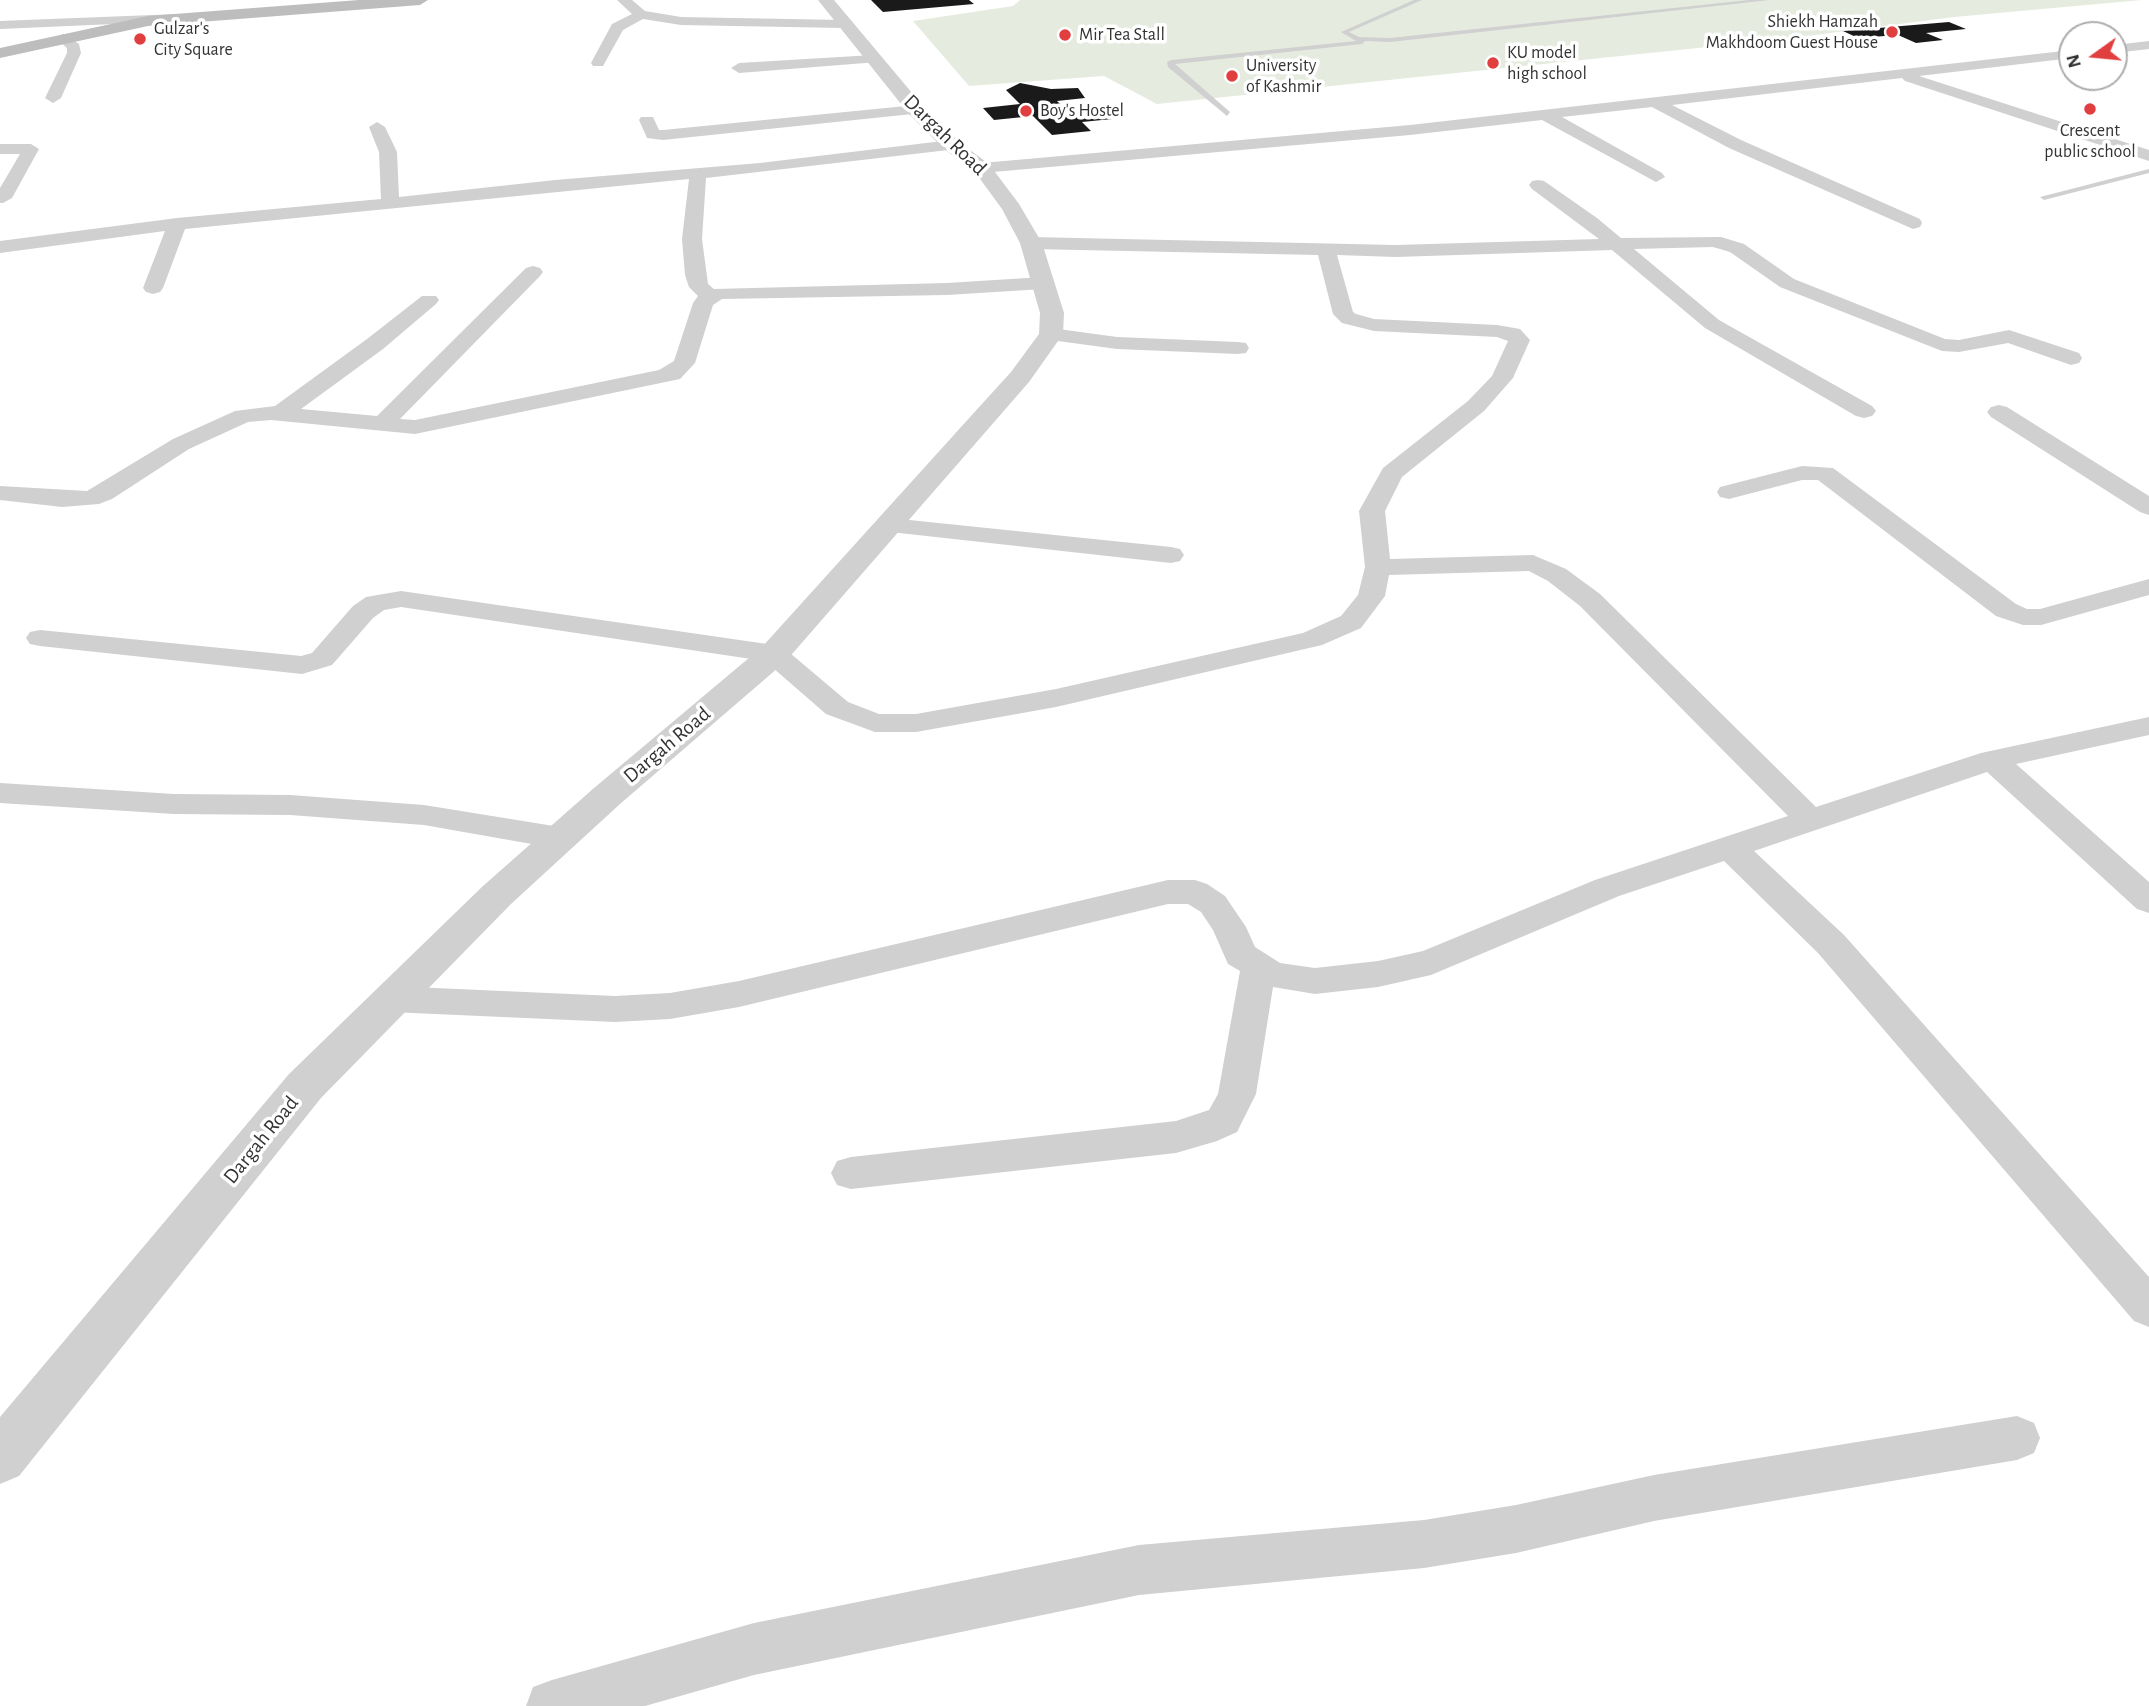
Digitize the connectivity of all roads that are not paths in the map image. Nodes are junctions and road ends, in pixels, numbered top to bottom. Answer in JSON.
{"nodes":[{"id":1,"x":420,"y":0,"type":"edge"},
{"id":2,"x":624,"y":0,"type":"edge"},
{"id":3,"x":1419,"y":0,"type":"edge"},
{"id":4,"x":1700,"y":0,"type":"edge"},
{"id":5,"x":1768,"y":0,"type":"edge"},
{"id":6,"x":1712,"y":5,"type":"junction"},
{"id":7,"x":835,"y":12,"type":"edge"},
{"id":8,"x":641,"y":15,"type":"junction"},
{"id":9,"x":178,"y":18,"type":"junction"},
{"id":10,"x":0,"y":25,"type":"edge"},
{"id":11,"x":63,"y":38,"type":"junction"},
{"id":12,"x":1371,"y":41,"type":"junction"},
{"id":13,"x":2149,"y":45,"type":"edge"},
{"id":14,"x":2128,"y":47,"type":"edge"},
{"id":15,"x":0,"y":53,"type":"edge"},
{"id":16,"x":2058,"y":56,"type":"edge"},
{"id":17,"x":873,"y":59,"type":"junction"},
{"id":18,"x":598,"y":63,"type":"dead end"},
{"id":19,"x":739,"y":68,"type":"dead end"},
{"id":20,"x":1901,"y":75,"type":"junction"},
{"id":21,"x":53,"y":98,"type":"dead end"},
{"id":22,"x":1656,"y":103,"type":"junction"},
{"id":23,"x":916,"y":110,"type":"junction"},
{"id":24,"x":1227,"y":114,"type":"dead end"},
{"id":25,"x":1546,"y":115,"type":"junction"},
{"id":26,"x":647,"y":120,"type":"dead end"},
{"id":27,"x":377,"y":127,"type":"dead end"},
{"id":28,"x":951,"y":145,"type":"junction"},
{"id":29,"x":0,"y":149,"type":"edge"},
{"id":30,"x":2149,"y":156,"type":"edge"},
{"id":31,"x":982,"y":168,"type":"junction"},
{"id":32,"x":2149,"y":171,"type":"edge"},
{"id":33,"x":698,"y":173,"type":"junction"},
{"id":34,"x":1656,"y":177,"type":"dead end"},
{"id":35,"x":1538,"y":185,"type":"dead end"},
{"id":36,"x":2045,"y":197,"type":"dead end"},
{"id":37,"x":4,"y":198,"type":"dead end"},
{"id":38,"x":390,"y":203,"type":"junction"},
{"id":39,"x":1913,"y":223,"type":"dead end"},
{"id":40,"x":177,"y":224,"type":"junction"},
{"id":41,"x":1031,"y":243,"type":"junction"},
{"id":42,"x":1616,"y":244,"type":"junction"},
{"id":43,"x":0,"y":247,"type":"edge"},
{"id":44,"x":1326,"y":250,"type":"junction"},
{"id":45,"x":533,"y":272,"type":"dead end"},
{"id":46,"x":1043,"y":283,"type":"junction"},
{"id":47,"x":153,"y":288,"type":"dead end"},
{"id":48,"x":710,"y":296,"type":"junction"},
{"id":49,"x":429,"y":300,"type":"dead end"},
{"id":50,"x":1051,"y":334,"type":"junction"},
{"id":51,"x":1238,"y":348,"type":"dead end"},
{"id":52,"x":2071,"y":358,"type":"dead end"},
{"id":53,"x":1864,"y":411,"type":"dead end"},
{"id":54,"x":1999,"y":412,"type":"dead end"},
{"id":55,"x":279,"y":414,"type":"junction"},
{"id":56,"x":381,"y":425,"type":"junction"},
{"id":57,"x":1729,"y":492,"type":"dead end"},
{"id":58,"x":0,"y":493,"type":"edge"},
{"id":59,"x":2149,"y":507,"type":"edge"},
{"id":60,"x":890,"y":526,"type":"junction"},
{"id":61,"x":1171,"y":555,"type":"dead end"},
{"id":62,"x":1378,"y":567,"type":"junction"},
{"id":63,"x":2149,"y":587,"type":"edge"},
{"id":64,"x":40,"y":638,"type":"dead end"},
{"id":65,"x":774,"y":654,"type":"junction"},
{"id":66,"x":2149,"y":726,"type":"edge"},
{"id":67,"x":1992,"y":760,"type":"junction"},
{"id":68,"x":0,"y":793,"type":"edge"},
{"id":69,"x":1811,"y":821,"type":"junction"},
{"id":70,"x":560,"y":838,"type":"junction"},
{"id":71,"x":1731,"y":848,"type":"junction"},
{"id":72,"x":2149,"y":901,"type":"edge"},
{"id":73,"x":1258,"y":968,"type":"junction"},
{"id":74,"x":390,"y":999,"type":"junction"},
{"id":75,"x":851,"y":1174,"type":"dead end"},
{"id":76,"x":2149,"y":1308,"type":"edge"},
{"id":77,"x":2017,"y":1438,"type":"dead end"},
{"id":78,"x":0,"y":1458,"type":"edge"},
{"id":79,"x":552,"y":1706,"type":"edge"}],
"edges":[{"from":1,"to":9,"type":"main road"},
{"from":2,"to":8,"type":"street"},
{"from":3,"to":12,"type":"lane"},
{"from":4,"to":6,"type":"lane"},
{"from":5,"to":6,"type":"lane"},
{"from":6,"to":12,"type":"lane"},
{"from":7,"to":8,"type":"street"},
{"from":7,"to":17,"type":"street","name":"Dargah Road"},
{"from":8,"to":18,"type":"street"},
{"from":9,"to":10,"type":"street"},
{"from":9,"to":11,"type":"main road"},
{"from":11,"to":15,"type":"main road"},
{"from":11,"to":21,"type":"street"},
{"from":12,"to":24,"type":"lane"},
{"from":13,"to":14,"type":"street"},
{"from":16,"to":20,"type":"street"},
{"from":17,"to":19,"type":"street"},
{"from":17,"to":23,"type":"street","name":"Dargah Road"},
{"from":20,"to":22,"type":"street"},
{"from":20,"to":30,"type":"street"},
{"from":22,"to":25,"type":"street"},
{"from":22,"to":39,"type":"street"},
{"from":23,"to":26,"type":"street"},
{"from":23,"to":28,"type":"street","name":"Dargah Road"},
{"from":25,"to":31,"type":"street"},
{"from":25,"to":34,"type":"street"},
{"from":27,"to":38,"type":"street"},
{"from":28,"to":31,"type":"street","name":"Dargah Road"},
{"from":28,"to":33,"type":"street"},
{"from":29,"to":37,"type":"street"},
{"from":31,"to":41,"type":"street","name":"Dargah Road"},
{"from":32,"to":36,"type":"lane"},
{"from":33,"to":38,"type":"street"},
{"from":33,"to":48,"type":"street"},
{"from":35,"to":42,"type":"street"},
{"from":38,"to":40,"type":"street"},
{"from":40,"to":43,"type":"street"},
{"from":40,"to":47,"type":"street"},
{"from":41,"to":44,"type":"street"},
{"from":41,"to":46,"type":"street","name":"Dargah Road"},
{"from":42,"to":44,"type":"street"},
{"from":42,"to":52,"type":"street"},
{"from":42,"to":53,"type":"street"},
{"from":44,"to":62,"type":"street"},
{"from":45,"to":56,"type":"street"},
{"from":46,"to":48,"type":"street"},
{"from":46,"to":50,"type":"street","name":"Dargah Road"},
{"from":48,"to":56,"type":"street"},
{"from":49,"to":55,"type":"street"},
{"from":50,"to":51,"type":"street"},
{"from":50,"to":60,"type":"street","name":"Dargah Road"},
{"from":54,"to":59,"type":"street"},
{"from":55,"to":56,"type":"street"},
{"from":55,"to":58,"type":"street"},
{"from":57,"to":63,"type":"street"},
{"from":60,"to":61,"type":"street"},
{"from":60,"to":65,"type":"street","name":"Dargah Road"},
{"from":62,"to":65,"type":"street"},
{"from":62,"to":69,"type":"street"},
{"from":64,"to":65,"type":"street"},
{"from":65,"to":70,"type":"street","name":"Dargah Road"},
{"from":66,"to":67,"type":"street"},
{"from":67,"to":69,"type":"street"},
{"from":67,"to":72,"type":"street"},
{"from":68,"to":70,"type":"street"},
{"from":69,"to":71,"type":"street"},
{"from":70,"to":74,"type":"street","name":"Dargah Road"},
{"from":71,"to":73,"type":"street"},
{"from":71,"to":76,"type":"street"},
{"from":73,"to":74,"type":"street"},
{"from":73,"to":75,"type":"street"},
{"from":74,"to":78,"type":"street","name":"Dargah Road"},
{"from":77,"to":79,"type":"street"}]}
